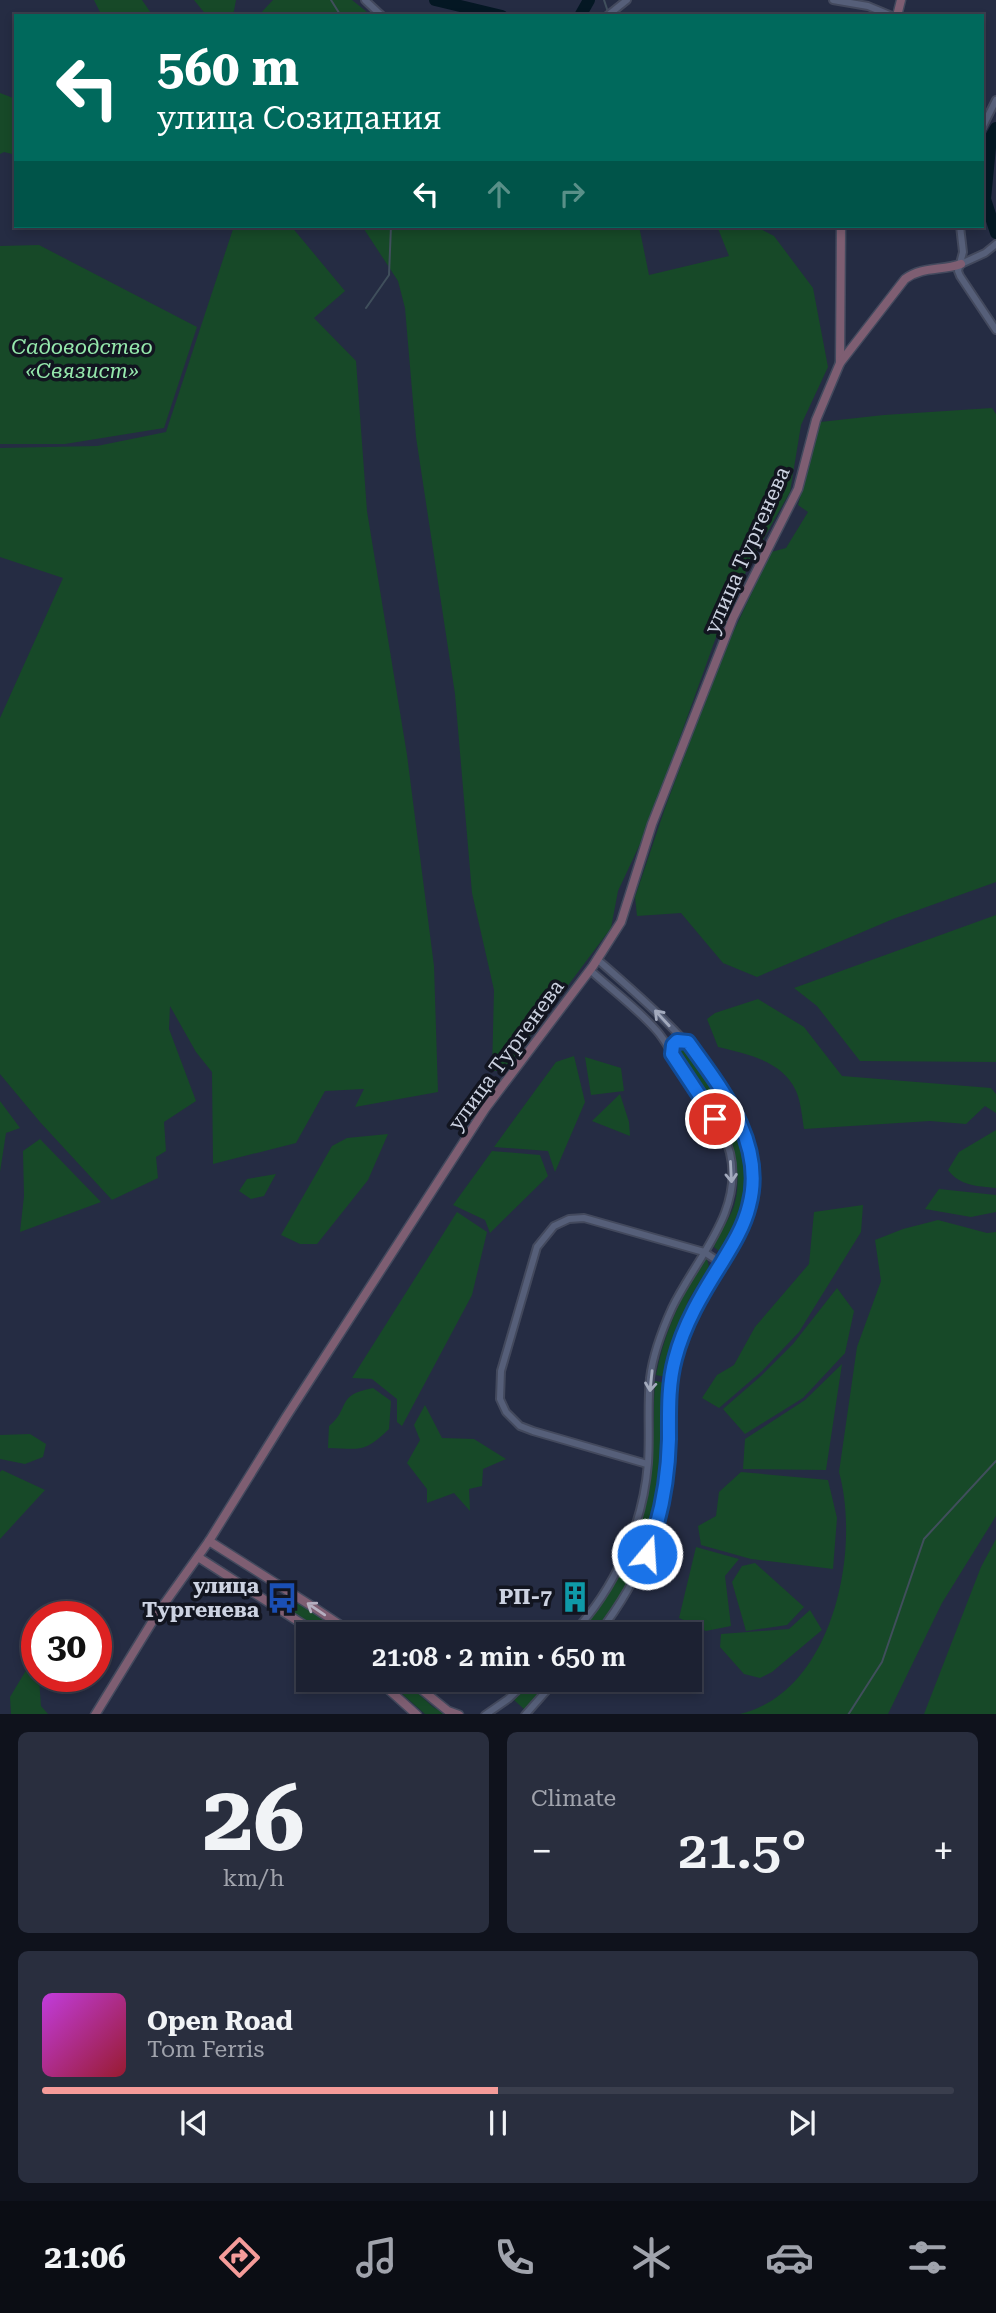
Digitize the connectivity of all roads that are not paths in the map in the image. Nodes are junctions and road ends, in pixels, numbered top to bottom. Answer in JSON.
{"nodes":[{"id":1,"x":365,"y":0,"type":"edge"},
{"id":2,"x":627,"y":0,"type":"edge"},
{"id":3,"x":833,"y":0,"type":"edge"},
{"id":4,"x":380,"y":14,"type":"edge"},
{"id":5,"x":610,"y":14,"type":"edge"},
{"id":6,"x":890,"y":14,"type":"edge"},
{"id":7,"x":996,"y":100,"type":"edge"},
{"id":8,"x":984,"y":124,"type":"edge"},
{"id":9,"x":841,"y":228,"type":"edge"},
{"id":10,"x":960,"y":228,"type":"edge"},
{"id":11,"x":996,"y":244,"type":"edge"},
{"id":12,"x":961,"y":264,"type":"junction"},
{"id":13,"x":996,"y":330,"type":"edge"},
{"id":14,"x":840,"y":363,"type":"junction"},
{"id":15,"x":597,"y":959,"type":"junction"},
{"id":16,"x":590,"y":970,"type":"junction"},
{"id":17,"x":687,"y":1041,"type":"junction"},
{"id":18,"x":672,"y":1054,"type":"junction"},
{"id":19,"x":704,"y":1252,"type":"junction"},
{"id":20,"x":721,"y":1263,"type":"junction"},
{"id":21,"x":648,"y":1464,"type":"junction"},
{"id":22,"x":209,"y":1541,"type":"junction"},
{"id":23,"x":198,"y":1557,"type":"junction"},
{"id":24,"x":278,"y":1585,"type":"junction"},
{"id":25,"x":268,"y":1601,"type":"junction"},
{"id":26,"x":300,"y":1622,"type":"edge"},
{"id":27,"x":335,"y":1622,"type":"edge"},
{"id":28,"x":582,"y":1622,"type":"edge"},
{"id":29,"x":607,"y":1622,"type":"edge"},
{"id":30,"x":392,"y":1692,"type":"edge"},
{"id":31,"x":425,"y":1692,"type":"edge"},
{"id":32,"x":515,"y":1692,"type":"edge"},
{"id":33,"x":545,"y":1692,"type":"edge"},
{"id":34,"x":95,"y":1714,"type":"edge"},
{"id":35,"x":417,"y":1714,"type":"edge"},
{"id":36,"x":459,"y":1714,"type":"edge"},
{"id":37,"x":485,"y":1714,"type":"edge"},
{"id":38,"x":525,"y":1714,"type":"edge"}],
"edges":[{"from":1,"to":4,"type":"street"},
{"from":2,"to":5,"type":"street"},
{"from":3,"to":6,"type":"street"},
{"from":7,"to":8,"type":"street"},
{"from":9,"to":14,"type":"street"},
{"from":10,"to":12,"type":"street"},
{"from":11,"to":12,"type":"street"},
{"from":12,"to":13,"type":"street"},
{"from":12,"to":14,"type":"street"},
{"from":14,"to":15,"type":"street","name":"улица Тургенева"},
{"from":15,"to":16,"type":"street","name":"улица Тургенева"},
{"from":17,"to":15,"type":"street","one_way":true},
{"from":16,"to":18,"type":"street"},
{"from":16,"to":22,"type":"street","name":"улица Тургенева"},
{"from":17,"to":18,"type":"street"},
{"from":17,"to":20,"type":"street"},
{"from":18,"to":19,"type":"street","one_way":true},
{"from":19,"to":20,"type":"street"},
{"from":19,"to":21,"type":"street","one_way":true},
{"from":19,"to":21,"type":"street"},
{"from":20,"to":29,"type":"street"},
{"from":21,"to":28,"type":"street"},
{"from":22,"to":23,"type":"street","name":"улица Тургенева"},
{"from":22,"to":24,"type":"street"},
{"from":23,"to":25,"type":"street"},
{"from":23,"to":34,"type":"street","name":"улица Тургенева"},
{"from":24,"to":25,"type":"street"},
{"from":27,"to":24,"type":"street","one_way":true},
{"from":25,"to":26,"type":"street"},
{"from":30,"to":35,"type":"street"},
{"from":31,"to":36,"type":"street"},
{"from":32,"to":37,"type":"street"},
{"from":33,"to":38,"type":"street"}]}
